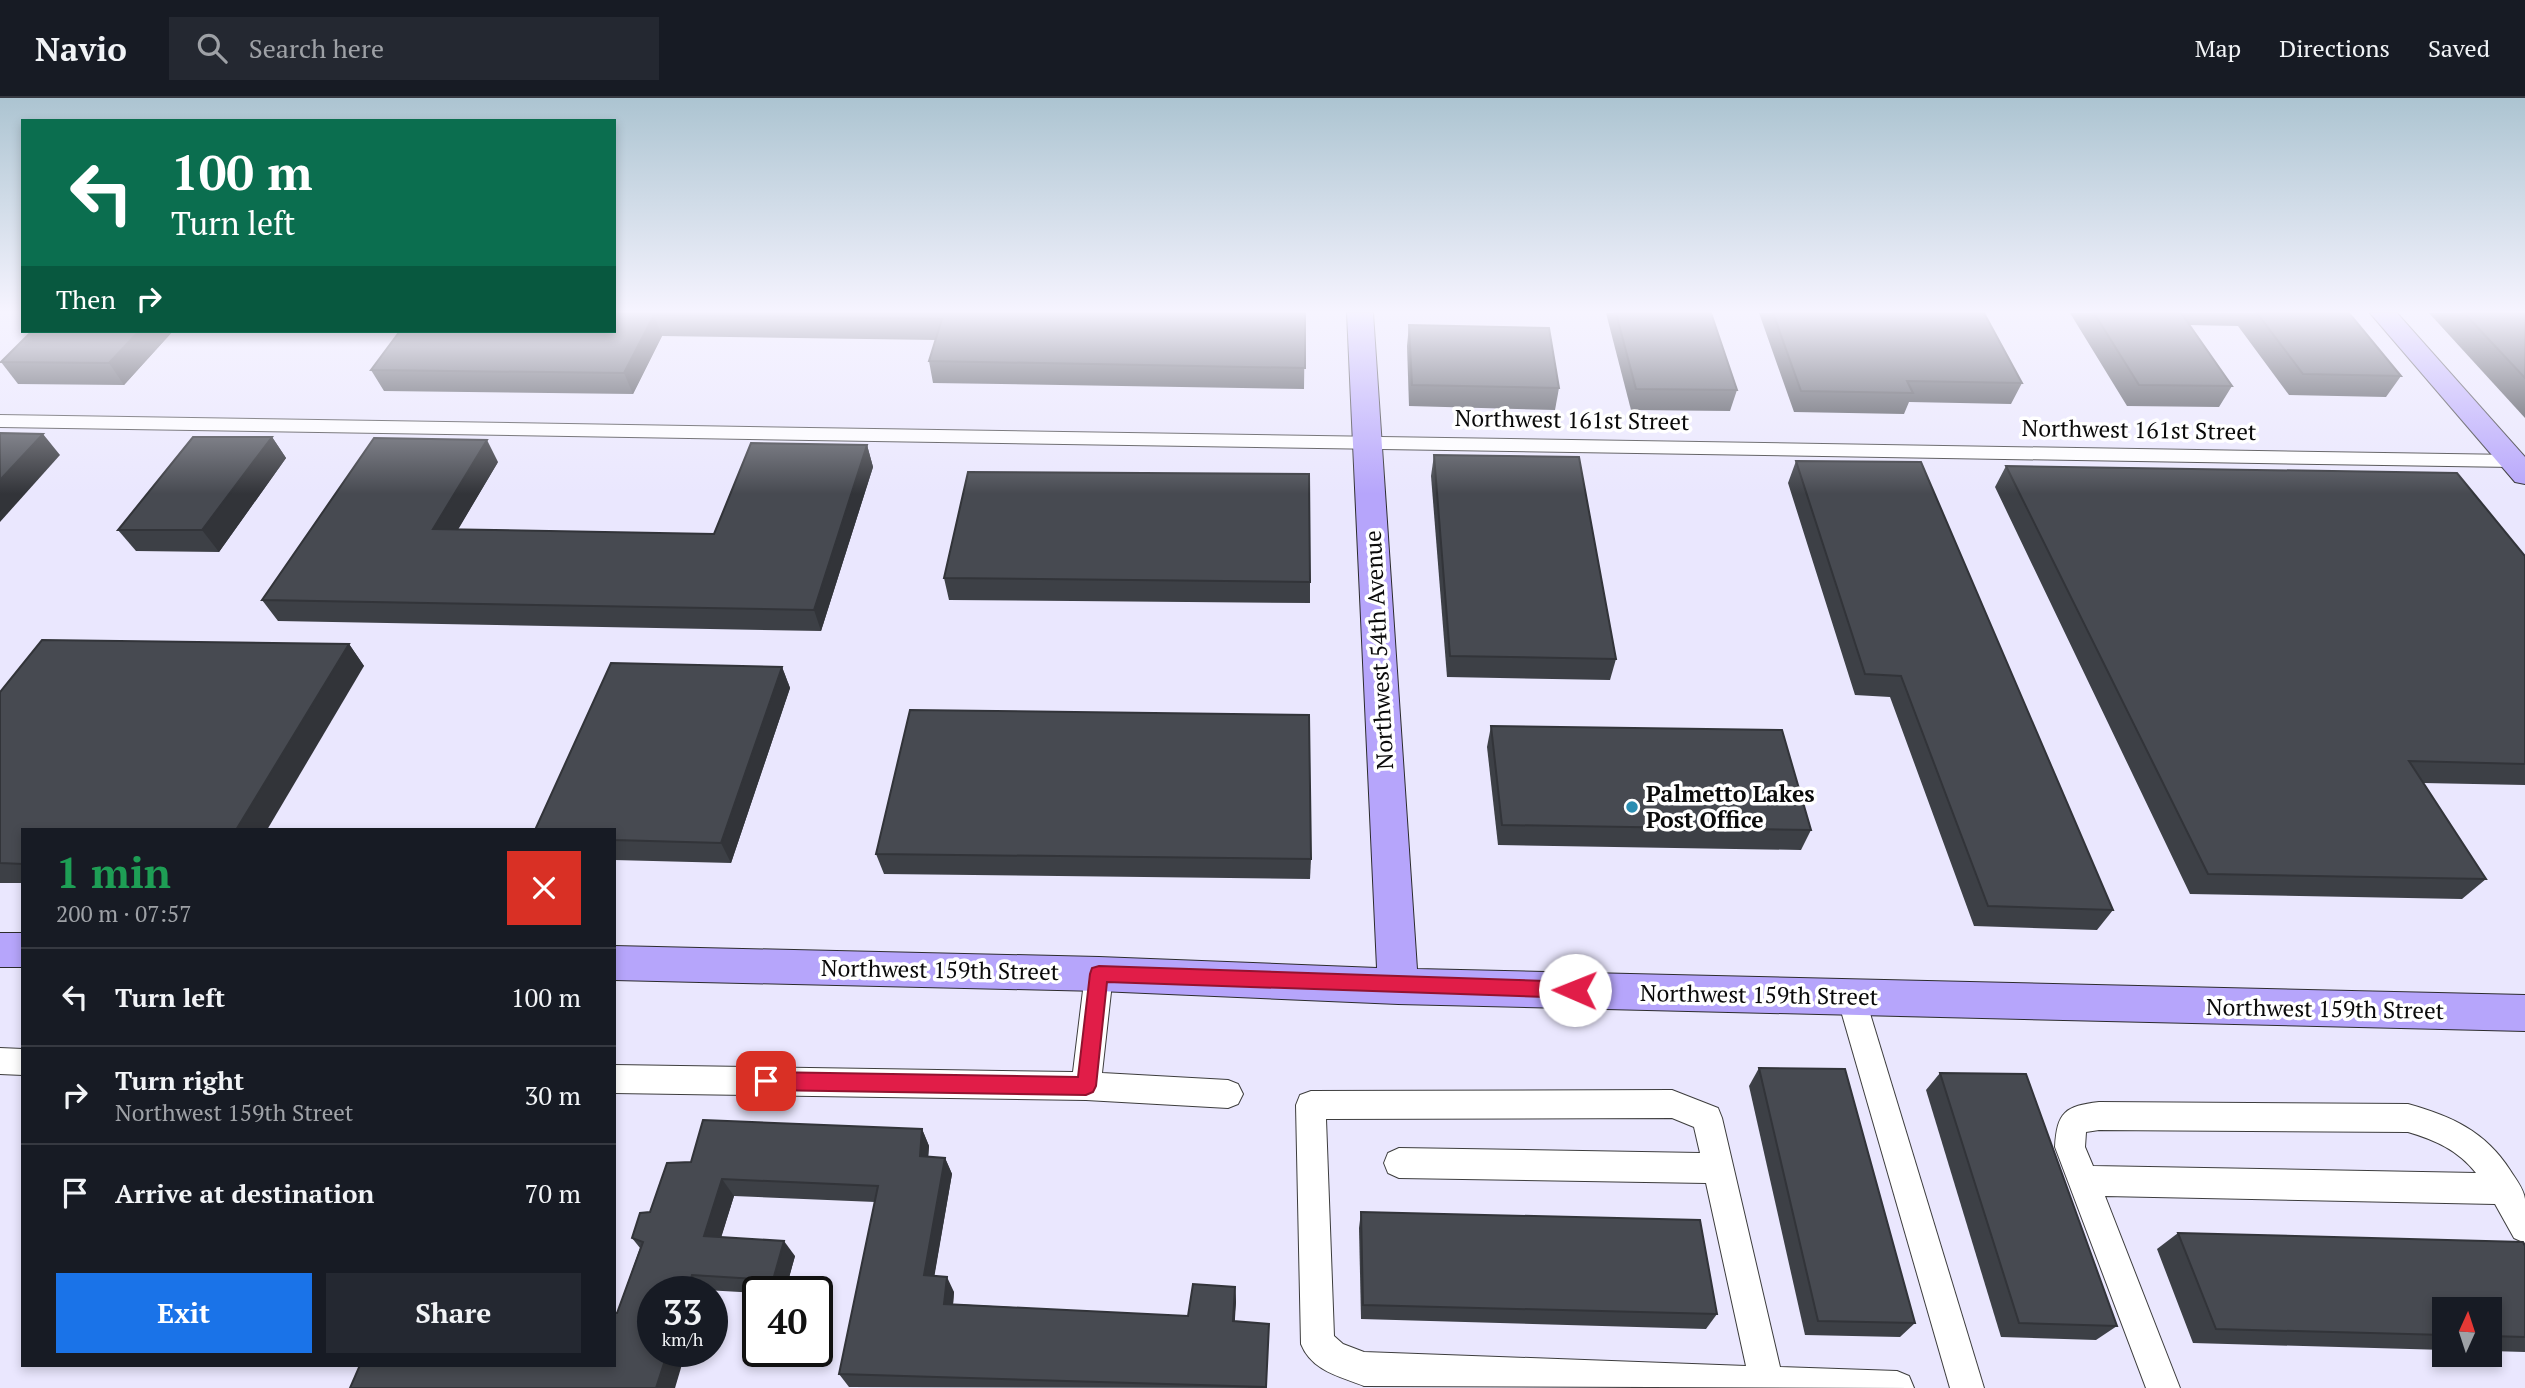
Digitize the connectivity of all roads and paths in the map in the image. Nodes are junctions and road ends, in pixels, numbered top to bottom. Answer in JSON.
{"nodes":[{"id":1,"x":1363,"y":373,"type":"edge"},
{"id":2,"x":2436,"y":373,"type":"edge"},
{"id":3,"x":0,"y":421,"type":"edge"},
{"id":4,"x":1367,"y":441,"type":"junction"},
{"id":5,"x":2519,"y":468,"type":"edge"},
{"id":6,"x":0,"y":950,"type":"edge"},
{"id":7,"x":21,"y":950,"type":"edge"},
{"id":8,"x":616,"y":963,"type":"edge"},
{"id":9,"x":1099,"y":974,"type":"junction"},
{"id":10,"x":1398,"y":986,"type":"junction"},
{"id":11,"x":1850,"y":997,"type":"junction"},
{"id":12,"x":2525,"y":1013,"type":"edge"},
{"id":13,"x":0,"y":1061,"type":"edge"},
{"id":14,"x":21,"y":1062,"type":"edge"},
{"id":15,"x":616,"y":1079,"type":"edge"},
{"id":16,"x":1086,"y":1086,"type":"junction"},
{"id":17,"x":1228,"y":1094,"type":"dead end"},
{"id":18,"x":1399,"y":1163,"type":"dead end"},
{"id":19,"x":1718,"y":1168,"type":"junction"},
{"id":20,"x":2083,"y":1181,"type":"junction"},
{"id":21,"x":2504,"y":1189,"type":"junction"},
{"id":22,"x":2525,"y":1227,"type":"edge"},
{"id":23,"x":1767,"y":1383,"type":"junction"},
{"id":24,"x":1897,"y":1388,"type":"edge"},
{"id":25,"x":1967,"y":1388,"type":"edge"},
{"id":26,"x":2162,"y":1388,"type":"edge"}],
"edges":[{"from":1,"to":4,"type":"street","name":"Northwest 54th Avenue"},
{"from":2,"to":5,"type":"street"},
{"from":3,"to":4,"type":"street","name":"Northwest 161st Street"},
{"from":4,"to":5,"type":"street","name":"Northwest 161st Street"},
{"from":4,"to":10,"type":"street","name":"Northwest 54th Avenue"},
{"from":6,"to":7,"type":"street"},
{"from":8,"to":9,"type":"street","name":"Northwest 159th Street"},
{"from":9,"to":10,"type":"street","name":"Northwest 159th Street"},
{"from":9,"to":16,"type":"street"},
{"from":10,"to":11,"type":"street","name":"Northwest 159th Street"},
{"from":11,"to":12,"type":"street","name":"Northwest 159th Street"},
{"from":11,"to":25,"type":"street"},
{"from":13,"to":14,"type":"street"},
{"from":15,"to":16,"type":"street"},
{"from":16,"to":17,"type":"street"},
{"from":18,"to":19,"type":"street"},
{"from":19,"to":23,"type":"street"},
{"from":19,"to":23,"type":"street"},
{"from":20,"to":21,"type":"street"},
{"from":20,"to":21,"type":"street"},
{"from":20,"to":26,"type":"street"},
{"from":21,"to":22,"type":"street"},
{"from":23,"to":24,"type":"street"}]}
